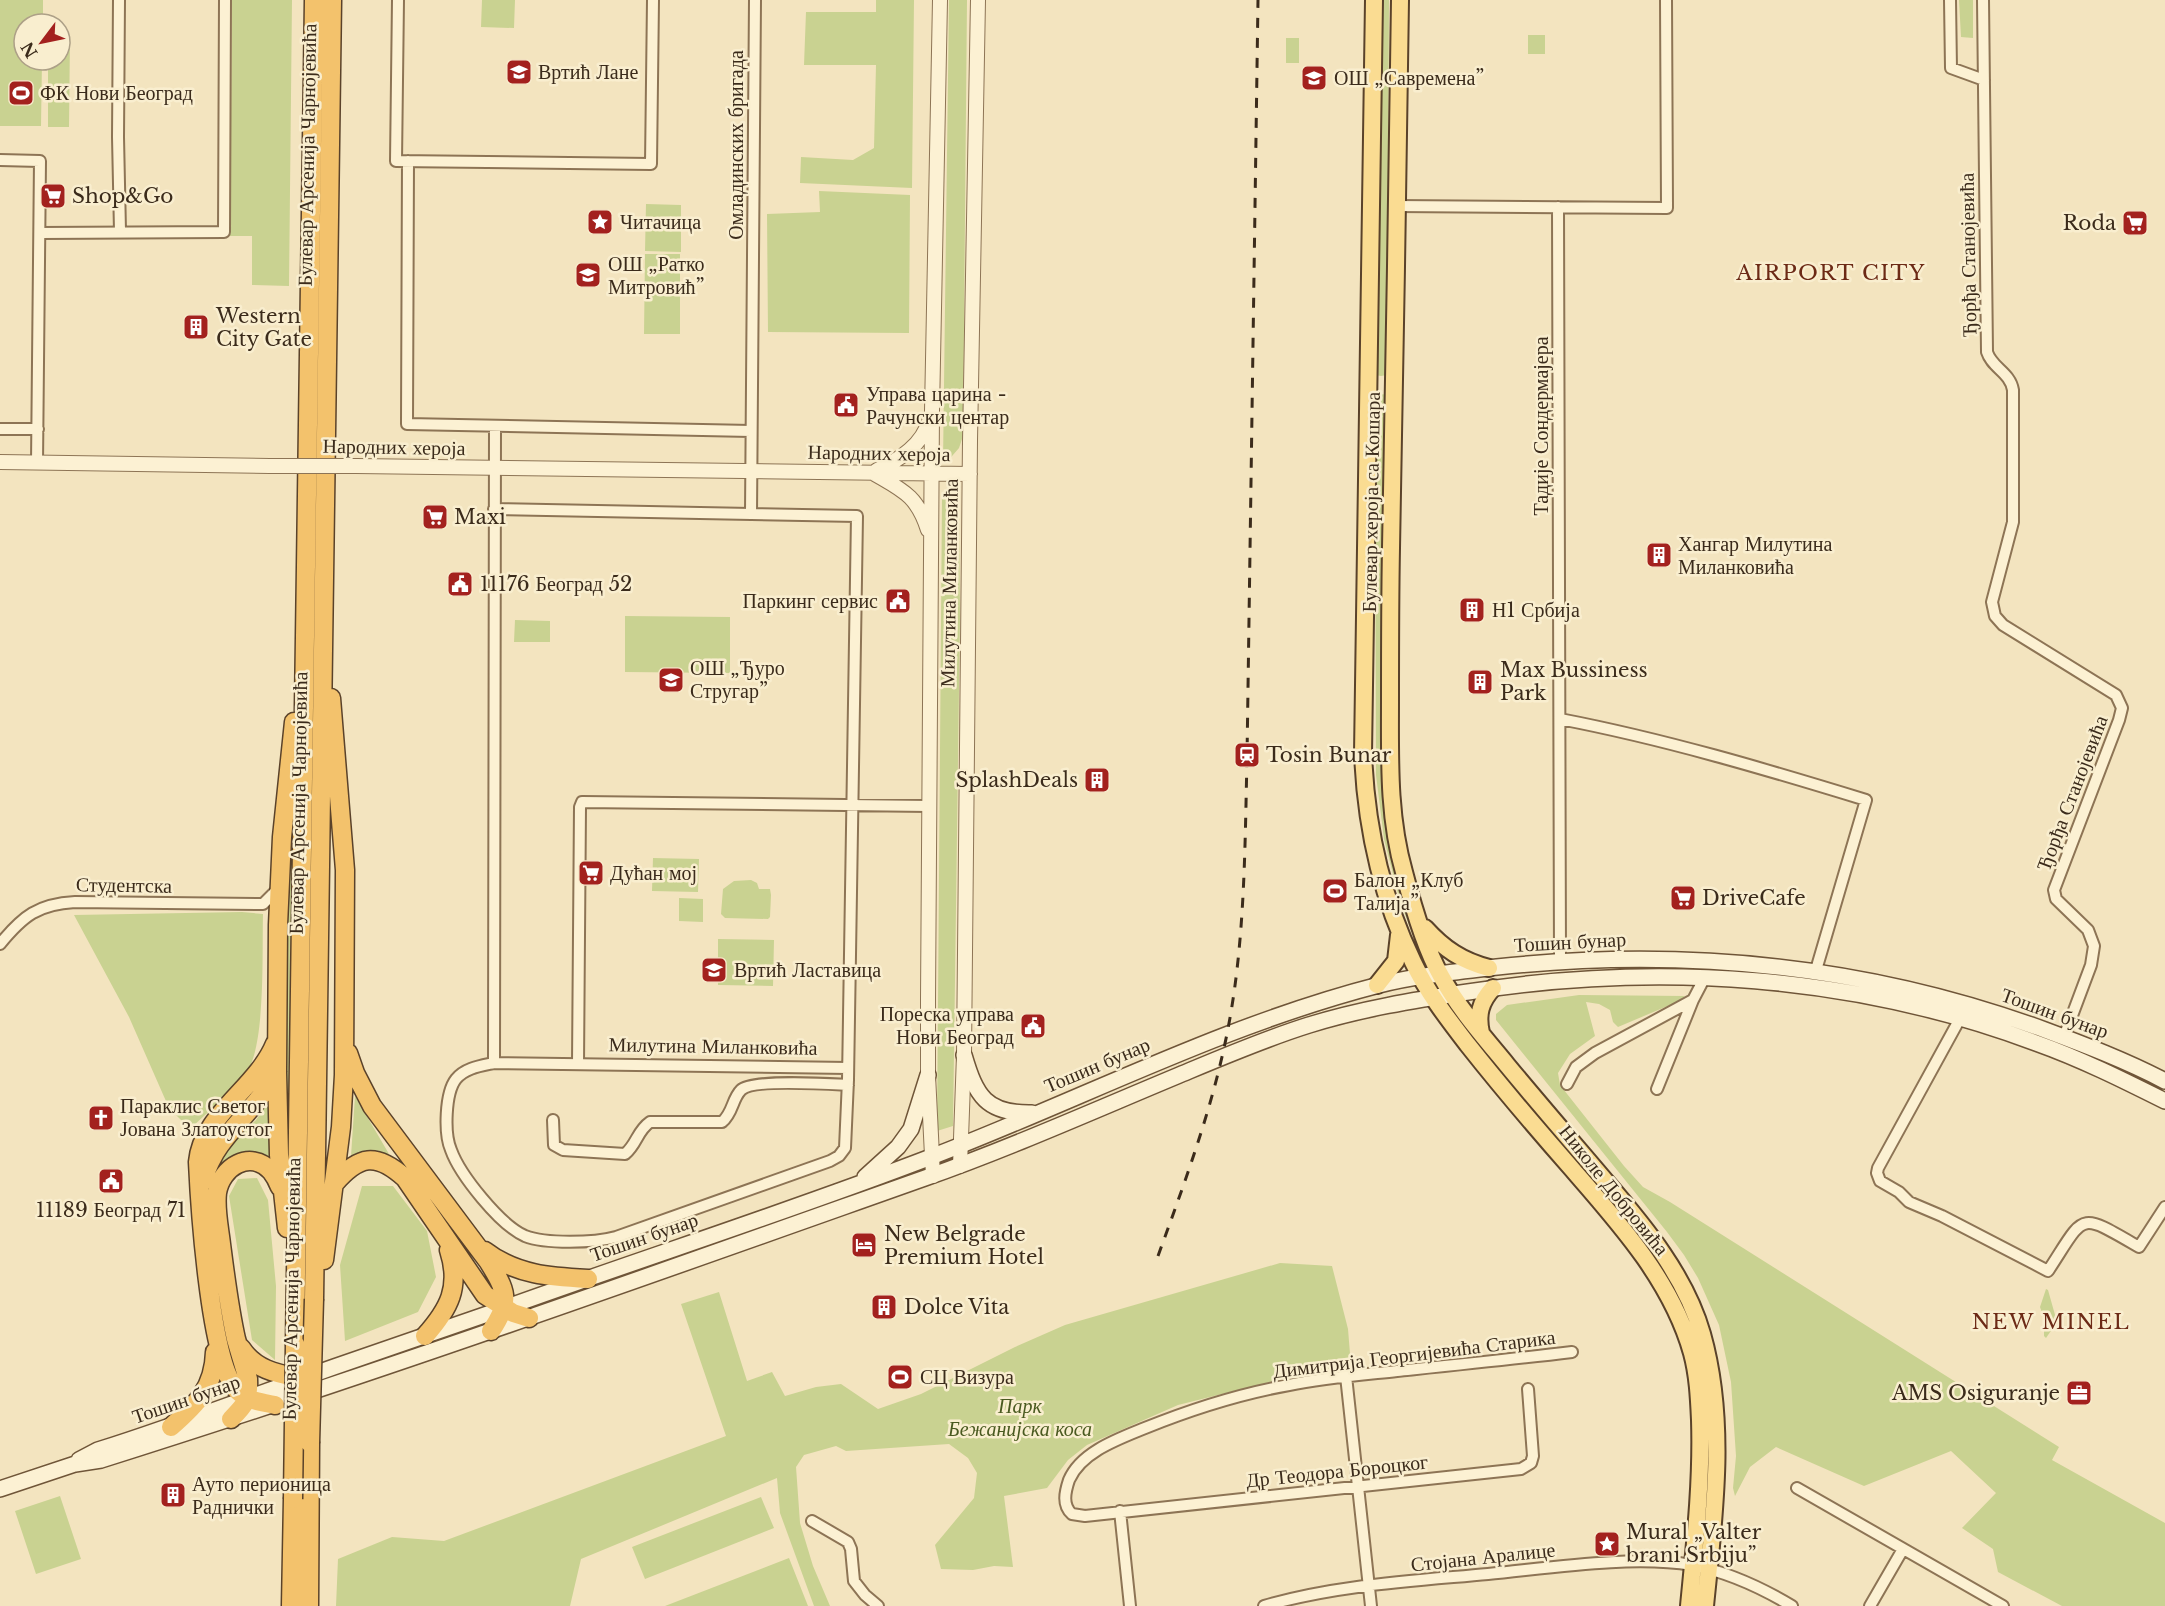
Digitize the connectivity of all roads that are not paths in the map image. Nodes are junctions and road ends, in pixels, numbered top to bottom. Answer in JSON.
{"nodes":[{"id":1,"x":119,"y":0,"type":"edge"},
{"id":2,"x":225,"y":0,"type":"edge"},
{"id":3,"x":314,"y":0,"type":"edge"},
{"id":4,"x":332,"y":0,"type":"edge"},
{"id":5,"x":398,"y":0,"type":"edge"},
{"id":6,"x":653,"y":0,"type":"edge"},
{"id":7,"x":755,"y":0,"type":"edge"},
{"id":8,"x":940,"y":0,"type":"edge"},
{"id":9,"x":978,"y":0,"type":"edge"},
{"id":10,"x":1374,"y":0,"type":"edge"},
{"id":11,"x":1400,"y":0,"type":"edge"},
{"id":12,"x":1666,"y":0,"type":"edge"},
{"id":13,"x":1950,"y":0,"type":"edge"},
{"id":14,"x":1983,"y":0,"type":"edge"},
{"id":15,"x":1984,"y":80,"type":"junction"},
{"id":16,"x":0,"y":160,"type":"edge"},
{"id":17,"x":408,"y":161,"type":"junction"},
{"id":18,"x":1396,"y":206,"type":"junction"},
{"id":19,"x":1558,"y":207,"type":"junction"},
{"id":20,"x":120,"y":231,"type":"junction"},
{"id":21,"x":40,"y":233,"type":"junction"},
{"id":22,"x":1368,"y":376,"type":"junction"},
{"id":23,"x":1394,"y":384,"type":"junction"},
{"id":24,"x":1368,"y":393,"type":"junction"},
{"id":25,"x":932,"y":411,"type":"junction"},
{"id":26,"x":495,"y":426,"type":"junction"},
{"id":27,"x":0,"y":429,"type":"edge"},
{"id":28,"x":38,"y":429,"type":"junction"},
{"id":29,"x":751,"y":431,"type":"junction"},
{"id":30,"x":0,"y":462,"type":"edge"},
{"id":31,"x":37,"y":462,"type":"junction"},
{"id":32,"x":494,"y":468,"type":"junction"},
{"id":33,"x":751,"y":471,"type":"junction"},
{"id":34,"x":872,"y":472,"type":"junction"},
{"id":35,"x":932,"y":473,"type":"junction"},
{"id":36,"x":970,"y":474,"type":"junction"},
{"id":37,"x":494,"y":504,"type":"junction"},
{"id":38,"x":751,"y":514,"type":"junction"},
{"id":39,"x":932,"y":540,"type":"junction"},
{"id":40,"x":314,"y":674,"type":"junction"},
{"id":41,"x":1560,"y":719,"type":"junction"},
{"id":42,"x":852,"y":805,"type":"junction"},
{"id":43,"x":929,"y":806,"type":"junction"},
{"id":44,"x":279,"y":888,"type":"junction"},
{"id":45,"x":263,"y":904,"type":"junction"},
{"id":46,"x":278,"y":922,"type":"junction"},
{"id":47,"x":1420,"y":923,"type":"junction"},
{"id":48,"x":1399,"y":931,"type":"junction"},
{"id":49,"x":0,"y":944,"type":"edge"},
{"id":50,"x":1560,"y":962,"type":"junction"},
{"id":51,"x":1490,"y":968,"type":"junction"},
{"id":52,"x":1816,"y":970,"type":"junction"},
{"id":53,"x":1439,"y":973,"type":"junction"},
{"id":54,"x":1420,"y":976,"type":"junction"},
{"id":55,"x":1705,"y":977,"type":"junction"},
{"id":56,"x":1377,"y":985,"type":"junction"},
{"id":57,"x":1493,"y":988,"type":"junction"},
{"id":58,"x":1452,"y":994,"type":"junction"},
{"id":59,"x":1433,"y":997,"type":"junction"},
{"id":60,"x":1693,"y":1000,"type":"junction"},
{"id":61,"x":1964,"y":1012,"type":"junction"},
{"id":62,"x":1481,"y":1034,"type":"junction"},
{"id":63,"x":344,"y":1037,"type":"junction"},
{"id":64,"x":2064,"y":1037,"type":"junction"},
{"id":65,"x":277,"y":1040,"type":"junction"},
{"id":66,"x":964,"y":1055,"type":"junction"},
{"id":67,"x":494,"y":1063,"type":"junction"},
{"id":68,"x":578,"y":1064,"type":"junction"},
{"id":69,"x":848,"y":1068,"type":"junction"},
{"id":70,"x":277,"y":1072,"type":"junction"},
{"id":71,"x":928,"y":1075,"type":"junction"},
{"id":72,"x":2165,"y":1081,"type":"edge"},
{"id":73,"x":1567,"y":1084,"type":"dead end"},
{"id":74,"x":848,"y":1085,"type":"junction"},
{"id":75,"x":1657,"y":1089,"type":"dead end"},
{"id":76,"x":2165,"y":1101,"type":"edge"},
{"id":77,"x":1038,"y":1113,"type":"junction"},
{"id":78,"x":553,"y":1120,"type":"dead end"},
{"id":79,"x":960,"y":1145,"type":"junction"},
{"id":80,"x":931,"y":1157,"type":"junction"},
{"id":81,"x":960,"y":1166,"type":"junction"},
{"id":82,"x":933,"y":1176,"type":"junction"},
{"id":83,"x":334,"y":1184,"type":"junction"},
{"id":84,"x":857,"y":1184,"type":"junction"},
{"id":85,"x":199,"y":1190,"type":"junction"},
{"id":86,"x":282,"y":1190,"type":"junction"},
{"id":87,"x":2165,"y":1207,"type":"edge"},
{"id":88,"x":445,"y":1237,"type":"junction"},
{"id":89,"x":475,"y":1243,"type":"junction"},
{"id":90,"x":588,"y":1279,"type":"junction"},
{"id":91,"x":305,"y":1298,"type":"junction"},
{"id":92,"x":504,"y":1308,"type":"junction"},
{"id":93,"x":529,"y":1318,"type":"junction"},
{"id":94,"x":216,"y":1329,"type":"junction"},
{"id":95,"x":491,"y":1331,"type":"junction"},
{"id":96,"x":425,"y":1336,"type":"junction"},
{"id":97,"x":237,"y":1341,"type":"junction"},
{"id":98,"x":1572,"y":1352,"type":"dead end"},
{"id":99,"x":1346,"y":1376,"type":"junction"},
{"id":100,"x":304,"y":1378,"type":"junction"},
{"id":101,"x":1528,"y":1389,"type":"dead end"},
{"id":102,"x":248,"y":1400,"type":"junction"},
{"id":103,"x":275,"y":1405,"type":"junction"},
{"id":104,"x":231,"y":1419,"type":"junction"},
{"id":105,"x":171,"y":1427,"type":"junction"},
{"id":106,"x":75,"y":1464,"type":"junction"},
{"id":107,"x":1359,"y":1487,"type":"junction"},
{"id":108,"x":1797,"y":1488,"type":"dead end"},
{"id":109,"x":0,"y":1489,"type":"edge"},
{"id":110,"x":1120,"y":1511,"type":"junction"},
{"id":111,"x":1072,"y":1514,"type":"joint"},
{"id":112,"x":812,"y":1521,"type":"dead end"},
{"id":113,"x":1903,"y":1549,"type":"junction"},
{"id":114,"x":1700,"y":1567,"type":"junction"},
{"id":115,"x":1369,"y":1586,"type":"junction"},
{"id":116,"x":291,"y":1606,"type":"edge"},
{"id":117,"x":309,"y":1606,"type":"edge"},
{"id":118,"x":878,"y":1606,"type":"edge"},
{"id":119,"x":1130,"y":1606,"type":"edge"},
{"id":120,"x":1264,"y":1606,"type":"edge"},
{"id":121,"x":1371,"y":1606,"type":"edge"},
{"id":122,"x":1689,"y":1606,"type":"edge"},
{"id":123,"x":1705,"y":1606,"type":"edge"},
{"id":124,"x":1792,"y":1606,"type":"edge"},
{"id":125,"x":1870,"y":1606,"type":"edge"},
{"id":126,"x":2003,"y":1606,"type":"edge"}],
"edges":[{"from":1,"to":20,"type":"street"},
{"from":2,"to":20,"type":"street"},
{"from":3,"to":40,"type":"highway","name":"Булевар Арсенија Чарнојевића"},
{"from":4,"to":40,"type":"highway","name":"Булевар Арсенија Чарнојевића"},
{"from":5,"to":17,"type":"street"},
{"from":6,"to":17,"type":"street"},
{"from":7,"to":29,"type":"street","name":"Омладинских бригада"},
{"from":8,"to":25,"type":"street","name":"Милутина Миланковића"},
{"from":9,"to":36,"type":"street","name":"Милутина Миланковића"},
{"from":10,"to":22,"type":"main road","name":"Булевар хероја са Кошара"},
{"from":11,"to":18,"type":"main road","name":"Булевар хероја са Кошара"},
{"from":12,"to":19,"type":"street"},
{"from":13,"to":15,"type":"street"},
{"from":14,"to":15,"type":"street","name":"Ђорђа Станојевића"},
{"from":15,"to":64,"type":"street","name":"Ђорђа Станојевића"},
{"from":16,"to":21,"type":"street"},
{"from":17,"to":26,"type":"street","name":"Народних хероја"},
{"from":18,"to":19,"type":"street"},
{"from":18,"to":23,"type":"main road","name":"Булевар хероја са Кошара"},
{"from":19,"to":41,"type":"street","name":"Тадије Сондермајера"},
{"from":20,"to":21,"type":"street"},
{"from":21,"to":28,"type":"street"},
{"from":22,"to":23,"type":"main road"},
{"from":22,"to":24,"type":"main road","name":"Булевар хероја са Кошара"},
{"from":23,"to":24,"type":"main road"},
{"from":23,"to":47,"type":"main road","name":"Булевар хероја са Кошара"},
{"from":24,"to":48,"type":"main road","name":"Булевар хероја са Кошара"},
{"from":25,"to":34,"type":"street"},
{"from":25,"to":35,"type":"street","name":"Милутина Миланковића"},
{"from":26,"to":29,"type":"street","name":"Народних хероја"},
{"from":26,"to":32,"type":"street"},
{"from":27,"to":28,"type":"street"},
{"from":28,"to":31,"type":"street"},
{"from":29,"to":33,"type":"street"},
{"from":30,"to":31,"type":"street","name":"Народних хероја"},
{"from":31,"to":32,"type":"street","name":"Народних хероја","bridge":true},
{"from":32,"to":33,"type":"street","name":"Народних хероја"},
{"from":32,"to":37,"type":"street"},
{"from":33,"to":34,"type":"street","name":"Народних хероја"},
{"from":33,"to":38,"type":"street"},
{"from":34,"to":35,"type":"street","name":"Народних хероја"},
{"from":34,"to":39,"type":"street"},
{"from":35,"to":36,"type":"street","name":"Народних хероја"},
{"from":35,"to":39,"type":"street","name":"Милутина Миланковића"},
{"from":36,"to":66,"type":"street","name":"Милутина Миланковића"},
{"from":37,"to":38,"type":"street"},
{"from":37,"to":67,"type":"street"},
{"from":38,"to":42,"type":"street"},
{"from":39,"to":43,"type":"street","name":"Милутина Миланковића"},
{"from":40,"to":44,"type":"highway"},
{"from":40,"to":63,"type":"highway"},
{"from":40,"to":91,"type":"highway","name":"Булевар Арсенија Чарнојевића"},
{"from":41,"to":50,"type":"street","name":"Тадије Сондермајера"},
{"from":41,"to":52,"type":"street"},
{"from":42,"to":43,"type":"street"},
{"from":42,"to":68,"type":"street"},
{"from":42,"to":69,"type":"street"},
{"from":43,"to":71,"type":"street","name":"Милутина Миланковића"},
{"from":44,"to":45,"type":"street"},
{"from":44,"to":46,"type":"highway"},
{"from":45,"to":46,"type":"street"},
{"from":45,"to":49,"type":"street","name":"Студентска"},
{"from":46,"to":65,"type":"highway"},
{"from":47,"to":51,"type":"main road"},
{"from":47,"to":53,"type":"main road","name":"Булевар хероја са Кошара"},
{"from":48,"to":54,"type":"main road","name":"Булевар хероја са Кошара"},
{"from":48,"to":56,"type":"main road"},
{"from":50,"to":51,"type":"main road","name":"Тошин бунар"},
{"from":50,"to":52,"type":"main road","name":"Тошин бунар"},
{"from":51,"to":53,"type":"main road","name":"Тошин бунар"},
{"from":52,"to":61,"type":"main road","name":"Тошин бунар"},
{"from":53,"to":54,"type":"main road","name":"Тошин бунар"},
{"from":53,"to":58,"type":"main road","name":"Булевар хероја са Кошара"},
{"from":54,"to":56,"type":"main road","name":"Тошин бунар"},
{"from":54,"to":59,"type":"main road","name":"Николе Добровића"},
{"from":55,"to":57,"type":"main road","name":"Тошин бунар"},
{"from":55,"to":60,"type":"street"},
{"from":55,"to":61,"type":"main road","name":"Тошин бунар"},
{"from":56,"to":77,"type":"main road","name":"Тошин бунар"},
{"from":57,"to":58,"type":"main road","name":"Тошин бунар"},
{"from":57,"to":62,"type":"main road"},
{"from":58,"to":59,"type":"main road","name":"Тошин бунар"},
{"from":58,"to":62,"type":"main road","name":"Николе Добровића"},
{"from":59,"to":81,"type":"main road","name":"Тошин бунар"},
{"from":59,"to":114,"type":"main road","name":"Николе Добровића"},
{"from":60,"to":73,"type":"street"},
{"from":60,"to":75,"type":"street"},
{"from":61,"to":64,"type":"main road","name":"Тошин бунар"},
{"from":61,"to":76,"type":"main road","name":"Тошин бунар"},
{"from":61,"to":87,"type":"street"},
{"from":62,"to":114,"type":"main road","name":"Николе Добровића"},
{"from":63,"to":83,"type":"highway"},
{"from":63,"to":89,"type":"highway"},
{"from":64,"to":72,"type":"main road","name":"Тошин бунар"},
{"from":65,"to":70,"type":"highway"},
{"from":65,"to":85,"type":"highway"},
{"from":66,"to":77,"type":"main road"},
{"from":66,"to":79,"type":"street","name":"Милутина Миланковића"},
{"from":67,"to":68,"type":"street","name":"Милутина Миланковића"},
{"from":67,"to":74,"type":"street"},
{"from":68,"to":69,"type":"street","name":"Милутина Миланковића"},
{"from":69,"to":74,"type":"street"},
{"from":70,"to":85,"type":"highway"},
{"from":70,"to":86,"type":"highway"},
{"from":71,"to":80,"type":"street","name":"Милутина Миланковића"},
{"from":71,"to":84,"type":"main road"},
{"from":74,"to":78,"type":"street"},
{"from":77,"to":79,"type":"main road","name":"Тошин бунар"},
{"from":79,"to":80,"type":"main road","name":"Тошин бунар"},
{"from":79,"to":81,"type":"street","name":"Милутина Миланковића"},
{"from":80,"to":82,"type":"street","name":"Милутина Миланковића"},
{"from":80,"to":84,"type":"main road","name":"Тошин бунар"},
{"from":81,"to":82,"type":"main road","name":"Тошин бунар"},
{"from":82,"to":93,"type":"main road","name":"Тошин бунар"},
{"from":83,"to":88,"type":"highway"},
{"from":83,"to":91,"type":"highway"},
{"from":84,"to":90,"type":"main road","name":"Тошин бунар"},
{"from":85,"to":94,"type":"highway"},
{"from":86,"to":91,"type":"highway"},
{"from":86,"to":97,"type":"highway"},
{"from":88,"to":92,"type":"highway"},
{"from":88,"to":96,"type":"highway"},
{"from":89,"to":90,"type":"highway"},
{"from":89,"to":92,"type":"highway"},
{"from":90,"to":92,"type":"main road","name":"Тошин бунар"},
{"from":91,"to":116,"type":"highway","name":"Булевар Арсенија Чарнојевића","bridge":true},
{"from":91,"to":117,"type":"highway","name":"Булевар Арсенија Чарнојевића","bridge":true},
{"from":92,"to":93,"type":"highway"},
{"from":92,"to":95,"type":"highway"},
{"from":92,"to":96,"type":"main road","name":"Тошин бунар"},
{"from":93,"to":95,"type":"main road","name":"Тошин бунар"},
{"from":94,"to":102,"type":"highway"},
{"from":94,"to":105,"type":"highway"},
{"from":95,"to":103,"type":"main road","name":"Тошин бунар"},
{"from":96,"to":100,"type":"main road","name":"Тошин бунар"},
{"from":97,"to":100,"type":"highway"},
{"from":97,"to":102,"type":"highway"},
{"from":98,"to":99,"type":"street","name":"Димитрија Георгијевића Старика"},
{"from":99,"to":107,"type":"street"},
{"from":99,"to":111,"type":"street","name":"Димитрија Георгијевића Старика"},
{"from":100,"to":102,"type":"main road","name":"Тошин бунар"},
{"from":101,"to":107,"type":"street","name":"Др Теодора Бороцког"},
{"from":102,"to":103,"type":"highway"},
{"from":102,"to":104,"type":"highway"},
{"from":102,"to":105,"type":"main road","name":"Тошин бунар"},
{"from":103,"to":104,"type":"main road","name":"Тошин бунар"},
{"from":104,"to":106,"type":"main road","name":"Тошин бунар"},
{"from":105,"to":106,"type":"main road","name":"Тошин бунар"},
{"from":106,"to":109,"type":"main road","name":"Тошин бунар"},
{"from":107,"to":110,"type":"street","name":"Др Теодора Бороцког"},
{"from":107,"to":115,"type":"street"},
{"from":108,"to":113,"type":"street"},
{"from":110,"to":111,"type":"street","name":"Др Теодора Бороцког"},
{"from":110,"to":119,"type":"street"},
{"from":112,"to":118,"type":"street"},
{"from":113,"to":125,"type":"street"},
{"from":113,"to":126,"type":"street"},
{"from":114,"to":115,"type":"street","name":"Стојана Аралице"},
{"from":114,"to":122,"type":"main road","name":"Николе Добровића"},
{"from":114,"to":123,"type":"main road","name":"Николе Добровића"},
{"from":114,"to":124,"type":"street","name":"Стојана Аралице"},
{"from":115,"to":120,"type":"street","name":"Стојана Аралице"},
{"from":115,"to":121,"type":"street"}]}
